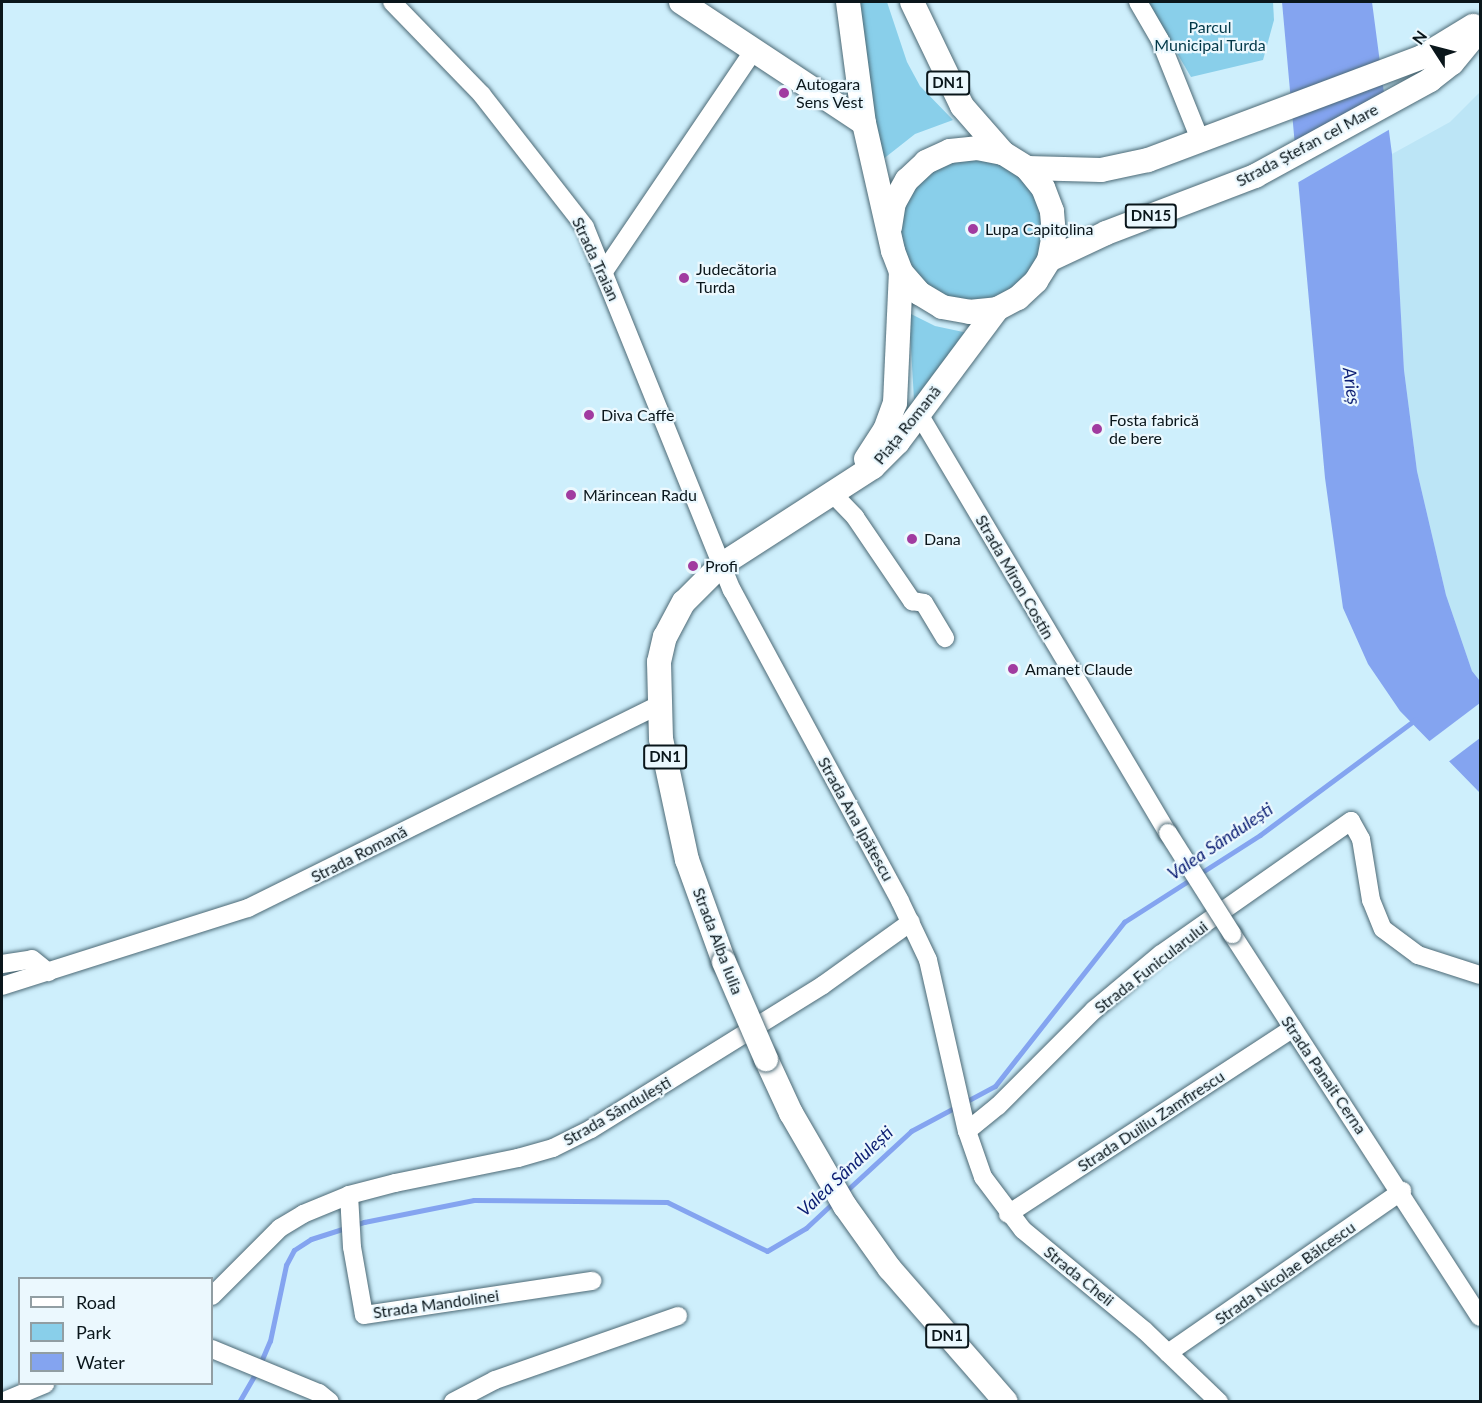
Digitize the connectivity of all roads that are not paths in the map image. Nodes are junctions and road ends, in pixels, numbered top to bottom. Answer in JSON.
{"nodes":[{"id":1,"x":392,"y":2,"type":"edge"},
{"id":2,"x":681,"y":2,"type":"edge"},
{"id":3,"x":848,"y":2,"type":"edge"},
{"id":4,"x":912,"y":2,"type":"edge"},
{"id":5,"x":1138,"y":2,"type":"edge"},
{"id":6,"x":1480,"y":22,"type":"edge"},
{"id":7,"x":1480,"y":29,"type":"edge"},
{"id":8,"x":754,"y":50,"type":"junction"},
{"id":9,"x":864,"y":123,"type":"junction"},
{"id":10,"x":1201,"y":141,"type":"junction"},
{"id":11,"x":1003,"y":153,"type":"junction"},
{"id":12,"x":1027,"y":168,"type":"junction"},
{"id":13,"x":890,"y":230,"type":"junction"},
{"id":14,"x":1049,"y":260,"type":"junction"},
{"id":15,"x":605,"y":270,"type":"junction"},
{"id":16,"x":901,"y":272,"type":"junction"},
{"id":17,"x":996,"y":309,"type":"junction"},
{"id":18,"x":919,"y":414,"type":"junction"},
{"id":19,"x":838,"y":492,"type":"junction"},
{"id":20,"x":721,"y":565,"type":"junction"},
{"id":21,"x":945,"y":638,"type":"dead end"},
{"id":22,"x":658,"y":705,"type":"junction"},
{"id":23,"x":1168,"y":833,"type":"joint"},
{"id":24,"x":911,"y":922,"type":"junction"},
{"id":25,"x":2,"y":964,"type":"edge"},
{"id":26,"x":48,"y":972,"type":"junction"},
{"id":27,"x":1480,"y":975,"type":"edge"},
{"id":28,"x":2,"y":986,"type":"edge"},
{"id":29,"x":1293,"y":1028,"type":"junction"},
{"id":30,"x":959,"y":1086,"type":"joint"},
{"id":31,"x":965,"y":1124,"type":"junction"},
{"id":32,"x":1402,"y":1191,"type":"junction"},
{"id":33,"x":349,"y":1195,"type":"junction"},
{"id":34,"x":1008,"y":1214,"type":"junction"},
{"id":35,"x":592,"y":1281,"type":"dead end"},
{"id":36,"x":213,"y":1295,"type":"edge"},
{"id":37,"x":678,"y":1316,"type":"dead end"},
{"id":38,"x":1480,"y":1317,"type":"edge"},
{"id":39,"x":213,"y":1349,"type":"edge"},
{"id":40,"x":1168,"y":1353,"type":"junction"},
{"id":41,"x":40,"y":1385,"type":"edge"},
{"id":42,"x":2,"y":1401,"type":"edge"},
{"id":43,"x":330,"y":1401,"type":"edge"},
{"id":44,"x":453,"y":1401,"type":"edge"},
{"id":45,"x":1006,"y":1401,"type":"edge"},
{"id":46,"x":1219,"y":1401,"type":"edge"}],
"edges":[{"from":1,"to":15,"type":"street","name":"Strada Traian"},
{"from":2,"to":8,"type":"main road"},
{"from":3,"to":9,"type":"main road","name":"Piața Romană","number":"DN1"},
{"from":4,"to":11,"type":"main road","name":"Piața Romană","number":"DN1"},
{"from":5,"to":10,"type":"street"},
{"from":6,"to":10,"type":"main road","name":"Strada Ștefan cel Mare"},
{"from":7,"to":14,"type":"main road","name":"Strada Ștefan cel Mare","number":"DN15"},
{"from":8,"to":9,"type":"main road"},
{"from":8,"to":15,"type":"street"},
{"from":9,"to":13,"type":"main road","name":"Piața Romană","number":"DN1"},
{"from":10,"to":12,"type":"main road","name":"Strada Ștefan cel Mare"},
{"from":11,"to":12,"type":"main road","name":"Piața Romană","number":"DN1"},
{"from":11,"to":13,"type":"main road","name":"Piața Romană","number":"DN1"},
{"from":12,"to":14,"type":"main road","name":"Piața Romană","number":"DN1"},
{"from":13,"to":16,"type":"main road","name":"Piața Romană","number":"DN1"},
{"from":14,"to":17,"type":"main road","name":"Piața Romană","number":"DN1"},
{"from":15,"to":20,"type":"street","name":"Strada Traian"},
{"from":16,"to":17,"type":"main road","name":"Piața Romană","number":"DN1"},
{"from":16,"to":19,"type":"main road","name":"Piața Romană","number":"DN1"},
{"from":17,"to":18,"type":"main road","name":"Piața Romană","number":"DN1"},
{"from":18,"to":19,"type":"main road","name":"Piața Romană","number":"DN1"},
{"from":18,"to":23,"type":"street","name":"Strada Miron Costin"},
{"from":19,"to":20,"type":"main road","name":"Strada Alba Iulia","number":"DN1"},
{"from":19,"to":21,"type":"street"},
{"from":20,"to":22,"type":"main road","name":"Strada Alba Iulia","number":"DN1"},
{"from":20,"to":24,"type":"street","name":"Strada Ana Ipătescu"},
{"from":22,"to":26,"type":"street","name":"Strada Romană"},
{"from":22,"to":45,"type":"main road","name":"Strada Alba Iulia","number":"DN1","bridge":true},
{"from":23,"to":29,"type":"street","name":"Strada Panait Cerna","bridge":true},
{"from":24,"to":30,"type":"street","name":"Strada Ana Ipătescu"},
{"from":24,"to":33,"type":"street","name":"Strada Sândulești"},
{"from":25,"to":26,"type":"street"},
{"from":26,"to":28,"type":"street","name":"Strada Romană"},
{"from":27,"to":31,"type":"street","name":"Strada Funicularului"},
{"from":29,"to":32,"type":"street","name":"Strada Panait Cerna"},
{"from":29,"to":34,"type":"street","name":"Strada Duiliu Zamfirescu"},
{"from":30,"to":31,"type":"street","name":"Strada Cheii"},
{"from":31,"to":34,"type":"street","name":"Strada Cheii"},
{"from":32,"to":38,"type":"street","name":"Strada Panait Cerna"},
{"from":32,"to":40,"type":"street","name":"Strada Nicolae Bălcescu"},
{"from":33,"to":35,"type":"street","name":"Strada Mandolinei"},
{"from":33,"to":36,"type":"street","name":"Strada Sândulești"},
{"from":34,"to":40,"type":"street","name":"Strada Cheii"},
{"from":37,"to":44,"type":"street"},
{"from":39,"to":43,"type":"street"},
{"from":40,"to":46,"type":"street","name":"Strada Cheii"},
{"from":41,"to":42,"type":"street"}]}
